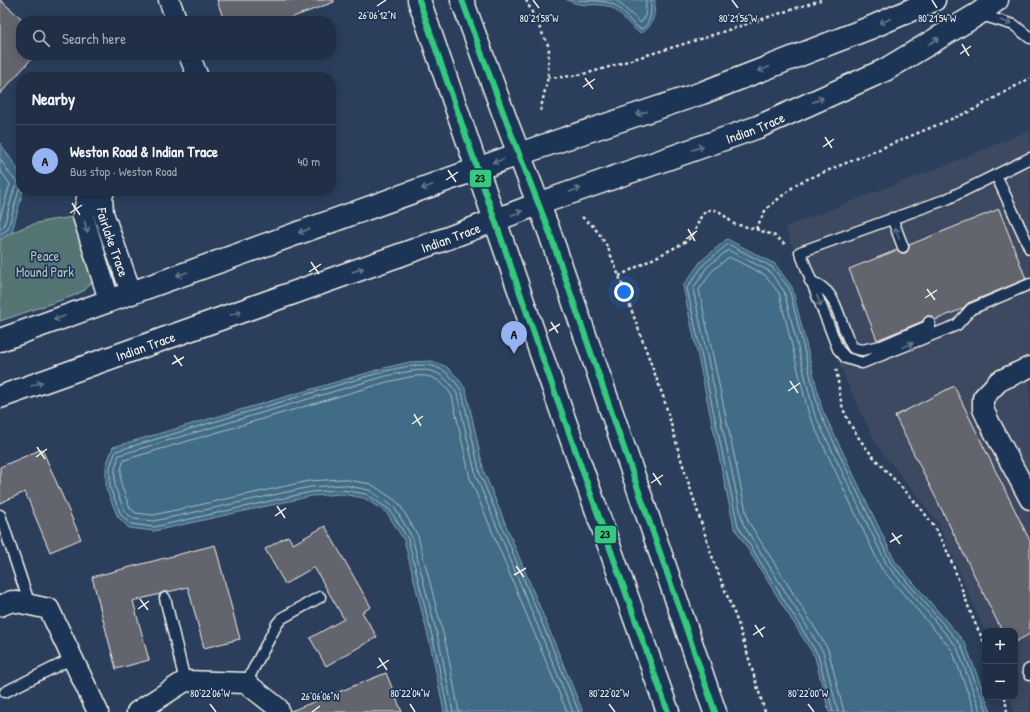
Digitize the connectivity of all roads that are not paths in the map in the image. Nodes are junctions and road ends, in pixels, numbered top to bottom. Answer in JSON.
{"nodes":[{"id":1,"x":169,"y":0,"type":"edge"},
{"id":2,"x":419,"y":0,"type":"edge"},
{"id":3,"x":462,"y":0,"type":"edge"},
{"id":4,"x":934,"y":0,"type":"edge"},
{"id":5,"x":997,"y":0,"type":"edge"},
{"id":6,"x":978,"y":14,"type":"junction"},
{"id":7,"x":175,"y":16,"type":"edge"},
{"id":8,"x":1030,"y":38,"type":"edge"},
{"id":9,"x":191,"y":60,"type":"edge"},
{"id":10,"x":196,"y":72,"type":"edge"},
{"id":11,"x":519,"y":154,"type":"junction"},
{"id":12,"x":1030,"y":158,"type":"edge"},
{"id":13,"x":476,"y":169,"type":"junction"},
{"id":14,"x":996,"y":175,"type":"junction"},
{"id":15,"x":90,"y":196,"type":"edge"},
{"id":16,"x":102,"y":196,"type":"edge"},
{"id":17,"x":538,"y":204,"type":"junction"},
{"id":18,"x":892,"y":218,"type":"junction"},
{"id":19,"x":495,"y":221,"type":"junction"},
{"id":20,"x":902,"y":247,"type":"dead end"},
{"id":21,"x":1030,"y":248,"type":"edge"},
{"id":22,"x":810,"y":281,"type":"junction"},
{"id":23,"x":1030,"y":284,"type":"edge"},
{"id":24,"x":131,"y":292,"type":"junction"},
{"id":25,"x":109,"y":300,"type":"junction"},
{"id":26,"x":929,"y":322,"type":"dead end"},
{"id":27,"x":0,"y":340,"type":"edge"},
{"id":28,"x":1029,"y":370,"type":"edge"},
{"id":29,"x":0,"y":397,"type":"edge"},
{"id":30,"x":1030,"y":499,"type":"edge"},
{"id":31,"x":0,"y":514,"type":"edge"},
{"id":32,"x":320,"y":597,"type":"dead end"},
{"id":33,"x":165,"y":598,"type":"dead end"},
{"id":34,"x":30,"y":605,"type":"junction"},
{"id":35,"x":0,"y":606,"type":"edge"},
{"id":36,"x":73,"y":658,"type":"junction"},
{"id":37,"x":1030,"y":669,"type":"edge"},
{"id":38,"x":1030,"y":675,"type":"edge"},
{"id":39,"x":185,"y":681,"type":"junction"},
{"id":40,"x":246,"y":683,"type":"junction"},
{"id":41,"x":5,"y":692,"type":"dead end"},
{"id":42,"x":144,"y":710,"type":"edge"},
{"id":43,"x":98,"y":712,"type":"edge"},
{"id":44,"x":279,"y":712,"type":"edge"},
{"id":45,"x":668,"y":712,"type":"edge"},
{"id":46,"x":714,"y":712,"type":"edge"}],
"edges":[{"from":1,"to":7,"type":"street"},
{"from":2,"to":13,"type":"main road"},
{"from":3,"to":11,"type":"main road"},
{"from":4,"to":11,"type":"main road","one_way":true},
{"from":5,"to":6,"type":"main road","name":"Indian Trace"},
{"from":6,"to":8,"type":"lane","one_way":true},
{"from":17,"to":6,"type":"main road","name":"Indian Trace","one_way":true},
{"from":9,"to":10,"type":"street"},
{"from":11,"to":13,"type":"main road","one_way":true},
{"from":11,"to":17,"type":"main road"},
{"from":12,"to":14,"type":"lane"},
{"from":13,"to":19,"type":"main road"},
{"from":13,"to":24,"type":"main road","one_way":true},
{"from":14,"to":18,"type":"lane"},
{"from":14,"to":21,"type":"lane"},
{"from":15,"to":25,"type":"street","name":"Fairlake Trace","one_way":true},
{"from":16,"to":24,"type":"street","name":"Fairlake Trace"},
{"from":19,"to":17,"type":"main road","name":"Indian Trace","one_way":true},
{"from":17,"to":46,"type":"main road"},
{"from":20,"to":18,"type":"lane","one_way":true},
{"from":18,"to":22,"type":"lane"},
{"from":29,"to":19,"type":"main road","name":"Indian Trace","one_way":true},
{"from":19,"to":45,"type":"main road"},
{"from":22,"to":23,"type":"lane","one_way":true},
{"from":22,"to":26,"type":"lane"},
{"from":24,"to":25,"type":"main road"},
{"from":25,"to":27,"type":"main road","one_way":true},
{"from":28,"to":30,"type":"street"},
{"from":31,"to":34,"type":"lane"},
{"from":32,"to":40,"type":"lane"},
{"from":33,"to":39,"type":"lane"},
{"from":34,"to":35,"type":"street"},
{"from":34,"to":36,"type":"street"},
{"from":36,"to":41,"type":"lane"},
{"from":36,"to":43,"type":"street"},
{"from":37,"to":38,"type":"lane"},
{"from":39,"to":40,"type":"street"},
{"from":39,"to":42,"type":"street"},
{"from":40,"to":44,"type":"street"}]}
